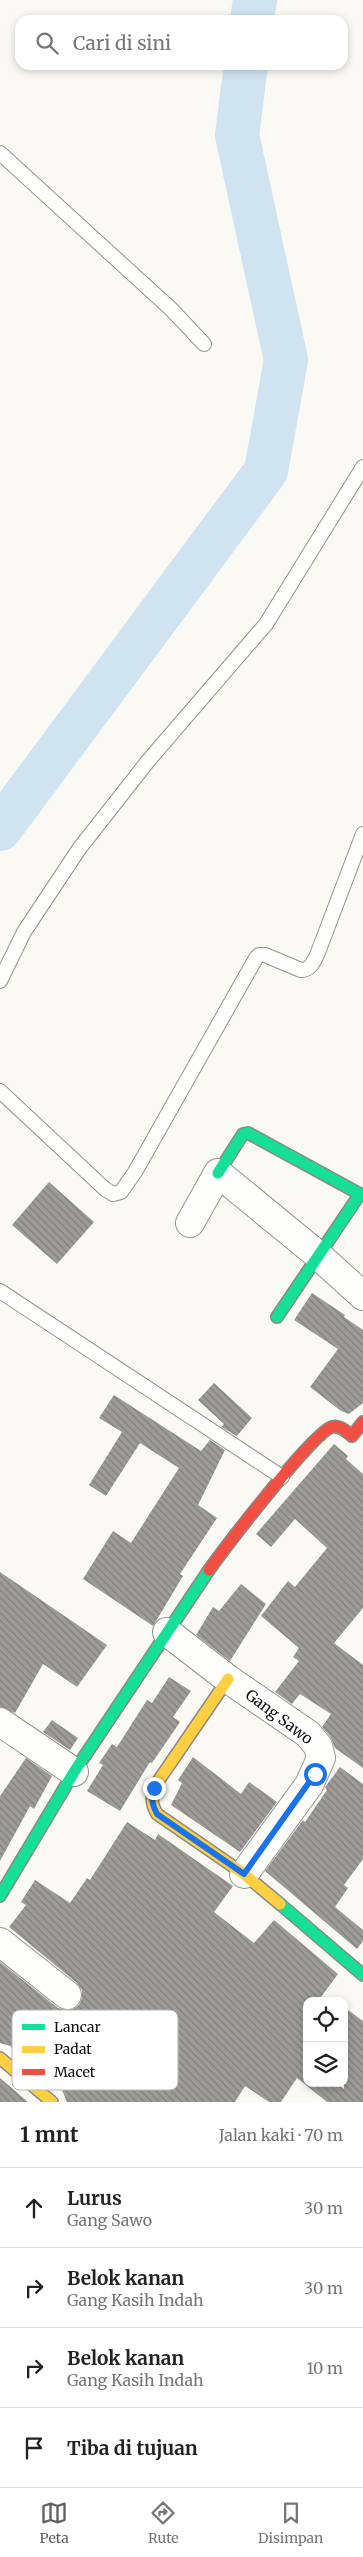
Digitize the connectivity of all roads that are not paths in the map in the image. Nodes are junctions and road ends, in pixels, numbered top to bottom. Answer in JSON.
{"nodes":[{"id":1,"x":0,"y":153,"type":"edge"},
{"id":2,"x":204,"y":344,"type":"dead end"},
{"id":3,"x":363,"y":467,"type":"edge"},
{"id":4,"x":363,"y":834,"type":"edge"},
{"id":5,"x":0,"y":981,"type":"edge"},
{"id":6,"x":0,"y":1091,"type":"edge"},
{"id":7,"x":218,"y":1172,"type":"junction"},
{"id":8,"x":362,"y":1194,"type":"edge"},
{"id":9,"x":190,"y":1223,"type":"dead end"},
{"id":10,"x":318,"y":1255,"type":"junction"},
{"id":11,"x":0,"y":1290,"type":"edge"},
{"id":12,"x":363,"y":1296,"type":"edge"},
{"id":13,"x":277,"y":1317,"type":"dead end"},
{"id":14,"x":359,"y":1434,"type":"edge"},
{"id":15,"x":282,"y":1477,"type":"junction"},
{"id":16,"x":167,"y":1632,"type":"junction"},
{"id":17,"x":228,"y":1679,"type":"junction"},
{"id":18,"x":0,"y":1722,"type":"edge"},
{"id":19,"x":74,"y":1772,"type":"junction"},
{"id":20,"x":244,"y":1874,"type":"junction"},
{"id":21,"x":0,"y":1896,"type":"edge"},
{"id":22,"x":0,"y":1942,"type":"edge"},
{"id":23,"x":363,"y":1975,"type":"edge"},
{"id":24,"x":67,"y":1995,"type":"dead end"},
{"id":25,"x":0,"y":2058,"type":"edge"},
{"id":26,"x":12,"y":2068,"type":"edge"},
{"id":27,"x":38,"y":2090,"type":"edge"},
{"id":28,"x":52,"y":2102,"type":"edge"}],
"edges":[{"from":1,"to":2,"type":"lane"},
{"from":3,"to":5,"type":"lane"},
{"from":4,"to":6,"type":"lane"},
{"from":7,"to":8,"type":"street"},
{"from":7,"to":9,"type":"street"},
{"from":7,"to":10,"type":"street"},
{"from":8,"to":10,"type":"street"},
{"from":10,"to":12,"type":"street"},
{"from":10,"to":13,"type":"street"},
{"from":11,"to":15,"type":"lane"},
{"from":14,"to":15,"type":"street"},
{"from":15,"to":16,"type":"street"},
{"from":16,"to":17,"type":"street","name":"Gang Sawo"},
{"from":16,"to":19,"type":"street"},
{"from":17,"to":20,"type":"street","name":"Gang Sawo"},
{"from":17,"to":20,"type":"street"},
{"from":18,"to":19,"type":"street"},
{"from":19,"to":21,"type":"street"},
{"from":20,"to":23,"type":"street"},
{"from":22,"to":24,"type":"street"},
{"from":25,"to":26,"type":"street"},
{"from":27,"to":28,"type":"street"}]}
